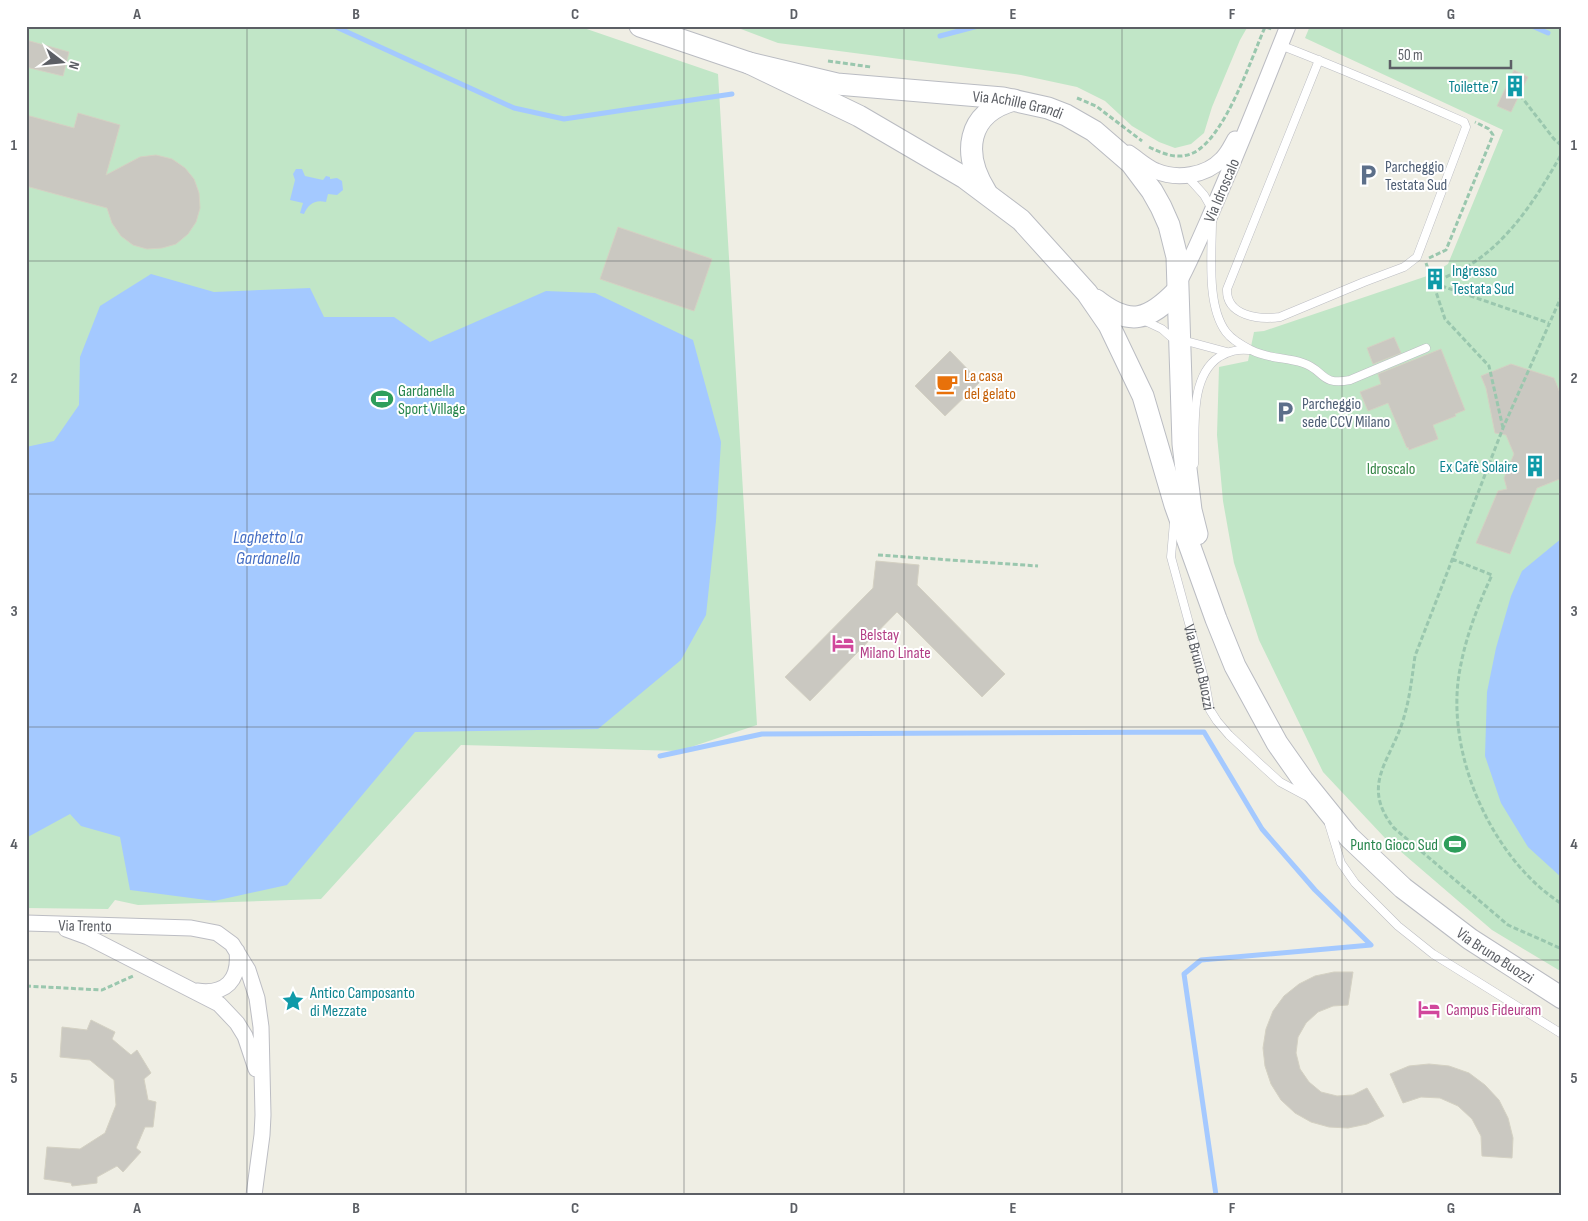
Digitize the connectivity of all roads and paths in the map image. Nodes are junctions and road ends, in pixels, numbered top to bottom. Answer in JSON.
{"nodes":[{"id":1,"x":640,"y":26,"type":"edge"},
{"id":2,"x":1284,"y":35,"type":"edge"},
{"id":3,"x":819,"y":60,"type":"dead end"},
{"id":4,"x":1319,"y":60,"type":"junction"},
{"id":5,"x":749,"y":63,"type":"junction"},
{"id":6,"x":874,"y":67,"type":"dead end"},
{"id":7,"x":1262,"y":92,"type":"junction"},
{"id":8,"x":1071,"y":95,"type":"dead end"},
{"id":9,"x":1520,"y":95,"type":"dead end"},
{"id":10,"x":1014,"y":100,"type":"junction"},
{"id":11,"x":1472,"y":120,"type":"dead end"},
{"id":12,"x":1094,"y":131,"type":"junction"},
{"id":13,"x":1562,"y":146,"type":"edge"},
{"id":14,"x":1562,"y":153,"type":"edge"},
{"id":15,"x":1186,"y":175,"type":"junction"},
{"id":16,"x":988,"y":194,"type":"junction"},
{"id":17,"x":1212,"y":210,"type":"junction"},
{"id":18,"x":1433,"y":283,"type":"junction"},
{"id":19,"x":1177,"y":288,"type":"junction"},
{"id":20,"x":1087,"y":293,"type":"junction"},
{"id":21,"x":1562,"y":295,"type":"edge"},
{"id":22,"x":1137,"y":318,"type":"junction"},
{"id":23,"x":1549,"y":324,"type":"junction"},
{"id":24,"x":1179,"y":340,"type":"junction"},
{"id":25,"x":1426,"y":348,"type":"dead end"},
{"id":26,"x":1251,"y":350,"type":"junction"},
{"id":27,"x":1227,"y":352,"type":"junction"},
{"id":28,"x":1503,"y":428,"type":"junction"},
{"id":29,"x":1183,"y":508,"type":"junction"},
{"id":30,"x":878,"y":555,"type":"dead end"},
{"id":31,"x":1452,"y":559,"type":"junction"},
{"id":32,"x":1038,"y":566,"type":"dead end"},
{"id":33,"x":1324,"y":806,"type":"junction"},
{"id":34,"x":1562,"y":904,"type":"edge"},
{"id":35,"x":50,"y":924,"type":"junction"},
{"id":36,"x":27,"y":927,"type":"edge"},
{"id":37,"x":1562,"y":949,"type":"edge"},
{"id":38,"x":237,"y":950,"type":"junction"},
{"id":39,"x":150,"y":968,"type":"junction"},
{"id":40,"x":26,"y":986,"type":"edge"},
{"id":41,"x":195,"y":990,"type":"junction"},
{"id":42,"x":1562,"y":998,"type":"edge"},
{"id":43,"x":1562,"y":1034,"type":"edge"},
{"id":44,"x":262,"y":1095,"type":"junction"},
{"id":45,"x":254,"y":1195,"type":"edge"}],
"edges":[{"from":1,"to":5,"type":"main road","name":"Via Achille Grandi"},
{"from":2,"to":4,"type":"lane"},
{"from":2,"to":7,"type":"street","name":"Via Idroscalo"},
{"from":2,"to":8,"type":"path"},
{"from":3,"to":6,"type":"path"},
{"from":4,"to":4,"type":"lane"},
{"from":5,"to":10,"type":"main road","name":"Via Achille Grandi"},
{"from":5,"to":16,"type":"main road","name":"Via Achille Grandi"},
{"from":7,"to":15,"type":"street","name":"Via Idroscalo"},
{"from":7,"to":17,"type":"street","name":"Via Idroscalo"},
{"from":9,"to":13,"type":"path"},
{"from":10,"to":12,"type":"main road","name":"Via Achille Grandi"},
{"from":10,"to":16,"type":"main road"},
{"from":11,"to":18,"type":"path"},
{"from":12,"to":15,"type":"street","name":"Via Idroscalo"},
{"from":12,"to":19,"type":"main road","name":"Via Achille Grandi"},
{"from":14,"to":18,"type":"path"},
{"from":15,"to":17,"type":"lane"},
{"from":16,"to":20,"type":"main road","name":"Via Achille Grandi"},
{"from":17,"to":19,"type":"street","name":"Via Idroscalo"},
{"from":17,"to":26,"type":"lane"},
{"from":18,"to":23,"type":"path"},
{"from":18,"to":28,"type":"path"},
{"from":19,"to":22,"type":"main road"},
{"from":19,"to":24,"type":"main road","name":"Via Bruno Buozzi"},
{"from":20,"to":22,"type":"main road"},
{"from":20,"to":29,"type":"main road","name":"Via Bruno Buozzi"},
{"from":21,"to":23,"type":"path"},
{"from":22,"to":24,"type":"lane"},
{"from":23,"to":28,"type":"path"},
{"from":24,"to":27,"type":"lane"},
{"from":24,"to":29,"type":"main road","name":"Via Bruno Buozzi"},
{"from":25,"to":26,"type":"lane"},
{"from":26,"to":27,"type":"lane"},
{"from":27,"to":29,"type":"lane"},
{"from":28,"to":31,"type":"path"},
{"from":29,"to":33,"type":"main road","name":"Via Bruno Buozzi"},
{"from":29,"to":33,"type":"lane","name":"Via Bruno Buozzi"},
{"from":30,"to":32,"type":"path"},
{"from":31,"to":34,"type":"path"},
{"from":31,"to":37,"type":"path"},
{"from":33,"to":42,"type":"main road","name":"Via Bruno Buozzi"},
{"from":33,"to":43,"type":"lane","name":"Via Bruno Buozzi"},
{"from":35,"to":36,"type":"street"},
{"from":35,"to":38,"type":"street","name":"Via Trento"},
{"from":35,"to":39,"type":"street","name":"Via Trento"},
{"from":38,"to":41,"type":"street","name":"Via Trento"},
{"from":38,"to":44,"type":"street","name":"Via Trento"},
{"from":39,"to":40,"type":"path"},
{"from":39,"to":41,"type":"street","name":"Via Trento"},
{"from":41,"to":44,"type":"street","name":"Via Trento"},
{"from":44,"to":45,"type":"street","name":"Via Trento"}]}
